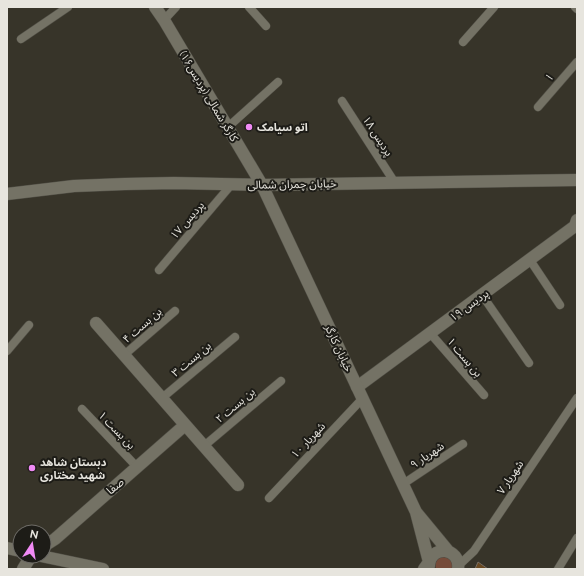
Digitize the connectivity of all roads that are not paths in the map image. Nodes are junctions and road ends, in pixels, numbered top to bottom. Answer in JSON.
{"nodes":[{"id":1,"x":68,"y":7,"type":"edge"},
{"id":2,"x":155,"y":7,"type":"edge"},
{"id":3,"x":176,"y":7,"type":"edge"},
{"id":4,"x":249,"y":7,"type":"edge"},
{"id":5,"x":494,"y":7,"type":"edge"},
{"id":6,"x":164,"y":20,"type":"junction"},
{"id":7,"x":266,"y":26,"type":"dead end"},
{"id":8,"x":22,"y":39,"type":"dead end"},
{"id":9,"x":464,"y":42,"type":"dead end"},
{"id":10,"x":577,"y":62,"type":"edge"},
{"id":11,"x":278,"y":82,"type":"dead end"},
{"id":12,"x":342,"y":101,"type":"dead end"},
{"id":13,"x":538,"y":106,"type":"dead end"},
{"id":14,"x":228,"y":127,"type":"junction"},
{"id":15,"x":577,"y":180,"type":"edge"},
{"id":16,"x":395,"y":183,"type":"junction"},
{"id":17,"x":231,"y":185,"type":"junction"},
{"id":18,"x":262,"y":185,"type":"junction"},
{"id":19,"x":7,"y":194,"type":"edge"},
{"id":20,"x":577,"y":220,"type":"edge"},
{"id":21,"x":530,"y":260,"type":"junction"},
{"id":22,"x":159,"y":270,"type":"dead end"},
{"id":23,"x":482,"y":295,"type":"junction"},
{"id":24,"x":560,"y":304,"type":"dead end"},
{"id":25,"x":175,"y":311,"type":"dead end"},
{"id":26,"x":96,"y":322,"type":"dead end"},
{"id":27,"x":29,"y":325,"type":"dead end"},
{"id":28,"x":430,"y":333,"type":"junction"},
{"id":29,"x":235,"y":337,"type":"dead end"},
{"id":30,"x":7,"y":351,"type":"edge"},
{"id":31,"x":124,"y":355,"type":"junction"},
{"id":32,"x":529,"y":363,"type":"dead end"},
{"id":33,"x":281,"y":381,"type":"dead end"},
{"id":34,"x":357,"y":387,"type":"junction"},
{"id":35,"x":484,"y":395,"type":"dead end"},
{"id":36,"x":162,"y":398,"type":"junction"},
{"id":37,"x":362,"y":398,"type":"junction"},
{"id":38,"x":577,"y":398,"type":"edge"},
{"id":39,"x":82,"y":408,"type":"dead end"},
{"id":40,"x":185,"y":425,"type":"junction"},
{"id":41,"x":463,"y":444,"type":"dead end"},
{"id":42,"x":204,"y":446,"type":"junction"},
{"id":43,"x":137,"y":467,"type":"junction"},
{"id":44,"x":403,"y":484,"type":"junction"},
{"id":45,"x":238,"y":485,"type":"dead end"},
{"id":46,"x":269,"y":498,"type":"dead end"},
{"id":47,"x":416,"y":512,"type":"junction"},
{"id":48,"x":577,"y":538,"type":"edge"},
{"id":49,"x":52,"y":541,"type":"edge"},
{"id":50,"x":449,"y":552,"type":"junction"},
{"id":51,"x":52,"y":558,"type":"edge"},
{"id":52,"x":427,"y":567,"type":"edge"},
{"id":53,"x":459,"y":568,"type":"edge"},
{"id":54,"x":103,"y":569,"type":"edge"},
{"id":55,"x":558,"y":569,"type":"edge"}],
"edges":[{"from":1,"to":8,"type":"lane"},
{"from":2,"to":6,"type":"main road","name":"کارگر شمالی (پردیس۱۶)"},
{"from":3,"to":6,"type":"lane"},
{"from":4,"to":7,"type":"lane"},
{"from":5,"to":9,"type":"lane"},
{"from":6,"to":14,"type":"main road","name":"کارگر شمالی (پردیس۱۶)"},
{"from":10,"to":13,"type":"lane","name":"۱"},
{"from":11,"to":14,"type":"lane"},
{"from":12,"to":16,"type":"lane","name":"پردیس ۱۸"},
{"from":14,"to":18,"type":"main road","name":"کارگر شمالی (پردیس۱۶)"},
{"from":15,"to":16,"type":"main road","name":"خیابان چمران شمالی"},
{"from":16,"to":18,"type":"main road","name":"خیابان چمران شمالی"},
{"from":17,"to":18,"type":"main road","name":"خیابان چمران شمالی"},
{"from":17,"to":19,"type":"main road","name":"خیابان چمران شمالی"},
{"from":17,"to":22,"type":"lane","name":"پردیس ۱۷"},
{"from":18,"to":34,"type":"main road","name":"خیابان کارگر"},
{"from":20,"to":21,"type":"main road","name":"پردیس ۱۹"},
{"from":21,"to":23,"type":"main road","name":"پردیس ۱۹"},
{"from":21,"to":24,"type":"lane"},
{"from":23,"to":28,"type":"main road","name":"پردیس ۱۹"},
{"from":23,"to":32,"type":"lane"},
{"from":25,"to":31,"type":"lane","name":"بن بست ۴"},
{"from":26,"to":31,"type":"main road"},
{"from":27,"to":30,"type":"lane"},
{"from":28,"to":34,"type":"main road","name":"پردیس ۱۹"},
{"from":28,"to":35,"type":"lane","name":"بن بست ۱"},
{"from":29,"to":36,"type":"lane","name":"بن بست ۳"},
{"from":31,"to":36,"type":"main road"},
{"from":33,"to":42,"type":"lane","name":"بن بست ۲"},
{"from":34,"to":37,"type":"main road","name":"خیابان کارگر"},
{"from":36,"to":40,"type":"main road"},
{"from":37,"to":44,"type":"main road","name":"خیابان کارگر"},
{"from":37,"to":46,"type":"lane","name":"شهریار ۱۰"},
{"from":38,"to":53,"type":"lane","name":"شهریار ۷"},
{"from":39,"to":43,"type":"lane","name":"بن بست ۱"},
{"from":40,"to":42,"type":"main road"},
{"from":40,"to":43,"type":"main road","name":"صفا"},
{"from":41,"to":44,"type":"lane","name":"شهریار ۹"},
{"from":42,"to":45,"type":"main road"},
{"from":43,"to":49,"type":"main road","name":"صفا"},
{"from":44,"to":47,"type":"main road","name":"خیابان کارگر"},
{"from":47,"to":50,"type":"main road","name":"خیابان کارگر"},
{"from":47,"to":52,"type":"main road","name":"خیابان کارگر"},
{"from":48,"to":55,"type":"lane"},
{"from":50,"to":52,"type":"main road"},
{"from":50,"to":53,"type":"main road","name":"خیابان کارگر"},
{"from":51,"to":54,"type":"main road"}]}
